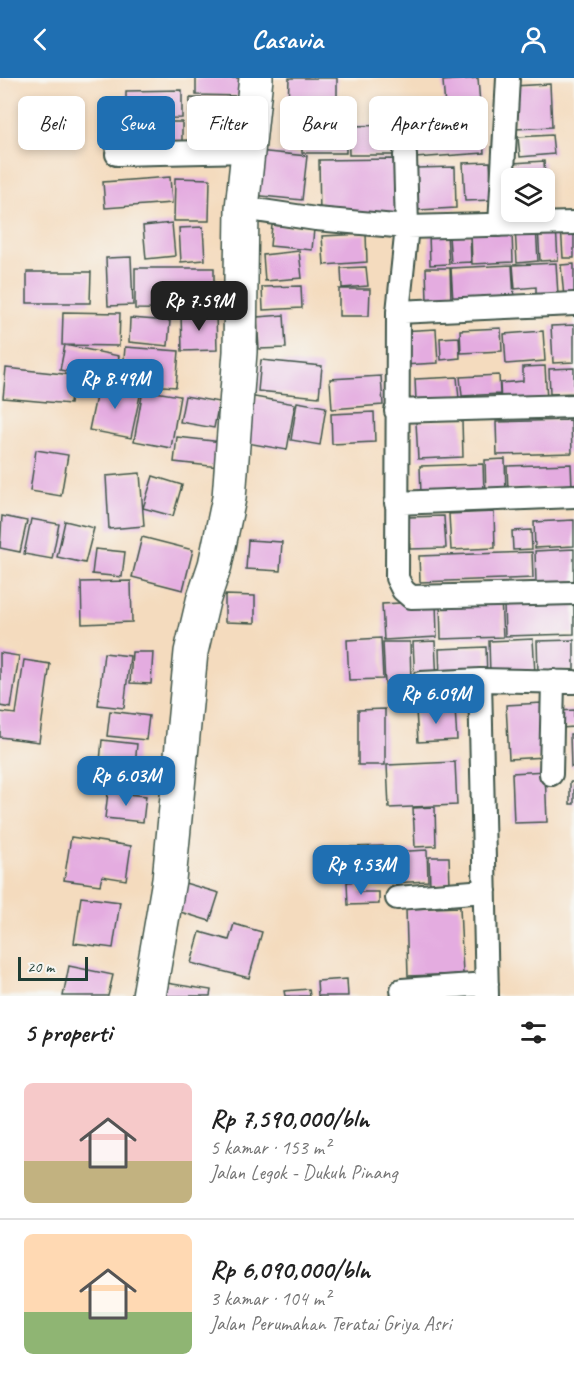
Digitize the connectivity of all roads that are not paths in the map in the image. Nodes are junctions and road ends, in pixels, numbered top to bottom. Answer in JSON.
{"nodes":[{"id":1,"x":256,"y":78,"type":"edge"},
{"id":2,"x":508,"y":78,"type":"edge"},
{"id":3,"x":248,"y":152,"type":"junction"},
{"id":4,"x":117,"y":154,"type":"dead end"},
{"id":5,"x":405,"y":155,"type":"dead end"},
{"id":6,"x":242,"y":208,"type":"junction"},
{"id":7,"x":574,"y":223,"type":"edge"},
{"id":8,"x":500,"y":225,"type":"junction"},
{"id":9,"x":407,"y":227,"type":"junction"},
{"id":10,"x":574,"y":304,"type":"edge"},
{"id":11,"x":398,"y":312,"type":"junction"},
{"id":12,"x":574,"y":406,"type":"edge"},
{"id":13,"x":396,"y":411,"type":"junction"},
{"id":14,"x":574,"y":496,"type":"edge"},
{"id":15,"x":396,"y":503,"type":"junction"},
{"id":16,"x":574,"y":593,"type":"edge"},
{"id":17,"x":480,"y":680,"type":"junction"},
{"id":18,"x":564,"y":682,"type":"edge"},
{"id":19,"x":421,"y":683,"type":"dead end"},
{"id":20,"x":551,"y":774,"type":"dead end"},
{"id":21,"x":485,"y":891,"type":"junction"},
{"id":22,"x":397,"y":898,"type":"dead end"},
{"id":23,"x":402,"y":990,"type":"dead end"},
{"id":24,"x":487,"y":990,"type":"edge"},
{"id":25,"x":149,"y":996,"type":"edge"}],
"edges":[{"from":1,"to":3,"type":"street"},
{"from":2,"to":8,"type":"street"},
{"from":3,"to":4,"type":"street"},
{"from":3,"to":6,"type":"street"},
{"from":5,"to":9,"type":"street"},
{"from":6,"to":9,"type":"street"},
{"from":6,"to":25,"type":"street"},
{"from":7,"to":8,"type":"street"},
{"from":8,"to":9,"type":"street"},
{"from":9,"to":11,"type":"street"},
{"from":10,"to":11,"type":"street"},
{"from":11,"to":13,"type":"street"},
{"from":12,"to":13,"type":"street"},
{"from":13,"to":15,"type":"street"},
{"from":14,"to":15,"type":"street"},
{"from":15,"to":16,"type":"street"},
{"from":17,"to":18,"type":"street"},
{"from":17,"to":19,"type":"street"},
{"from":17,"to":21,"type":"street"},
{"from":18,"to":20,"type":"street"},
{"from":21,"to":22,"type":"street"},
{"from":21,"to":24,"type":"street"},
{"from":23,"to":24,"type":"street"}]}
